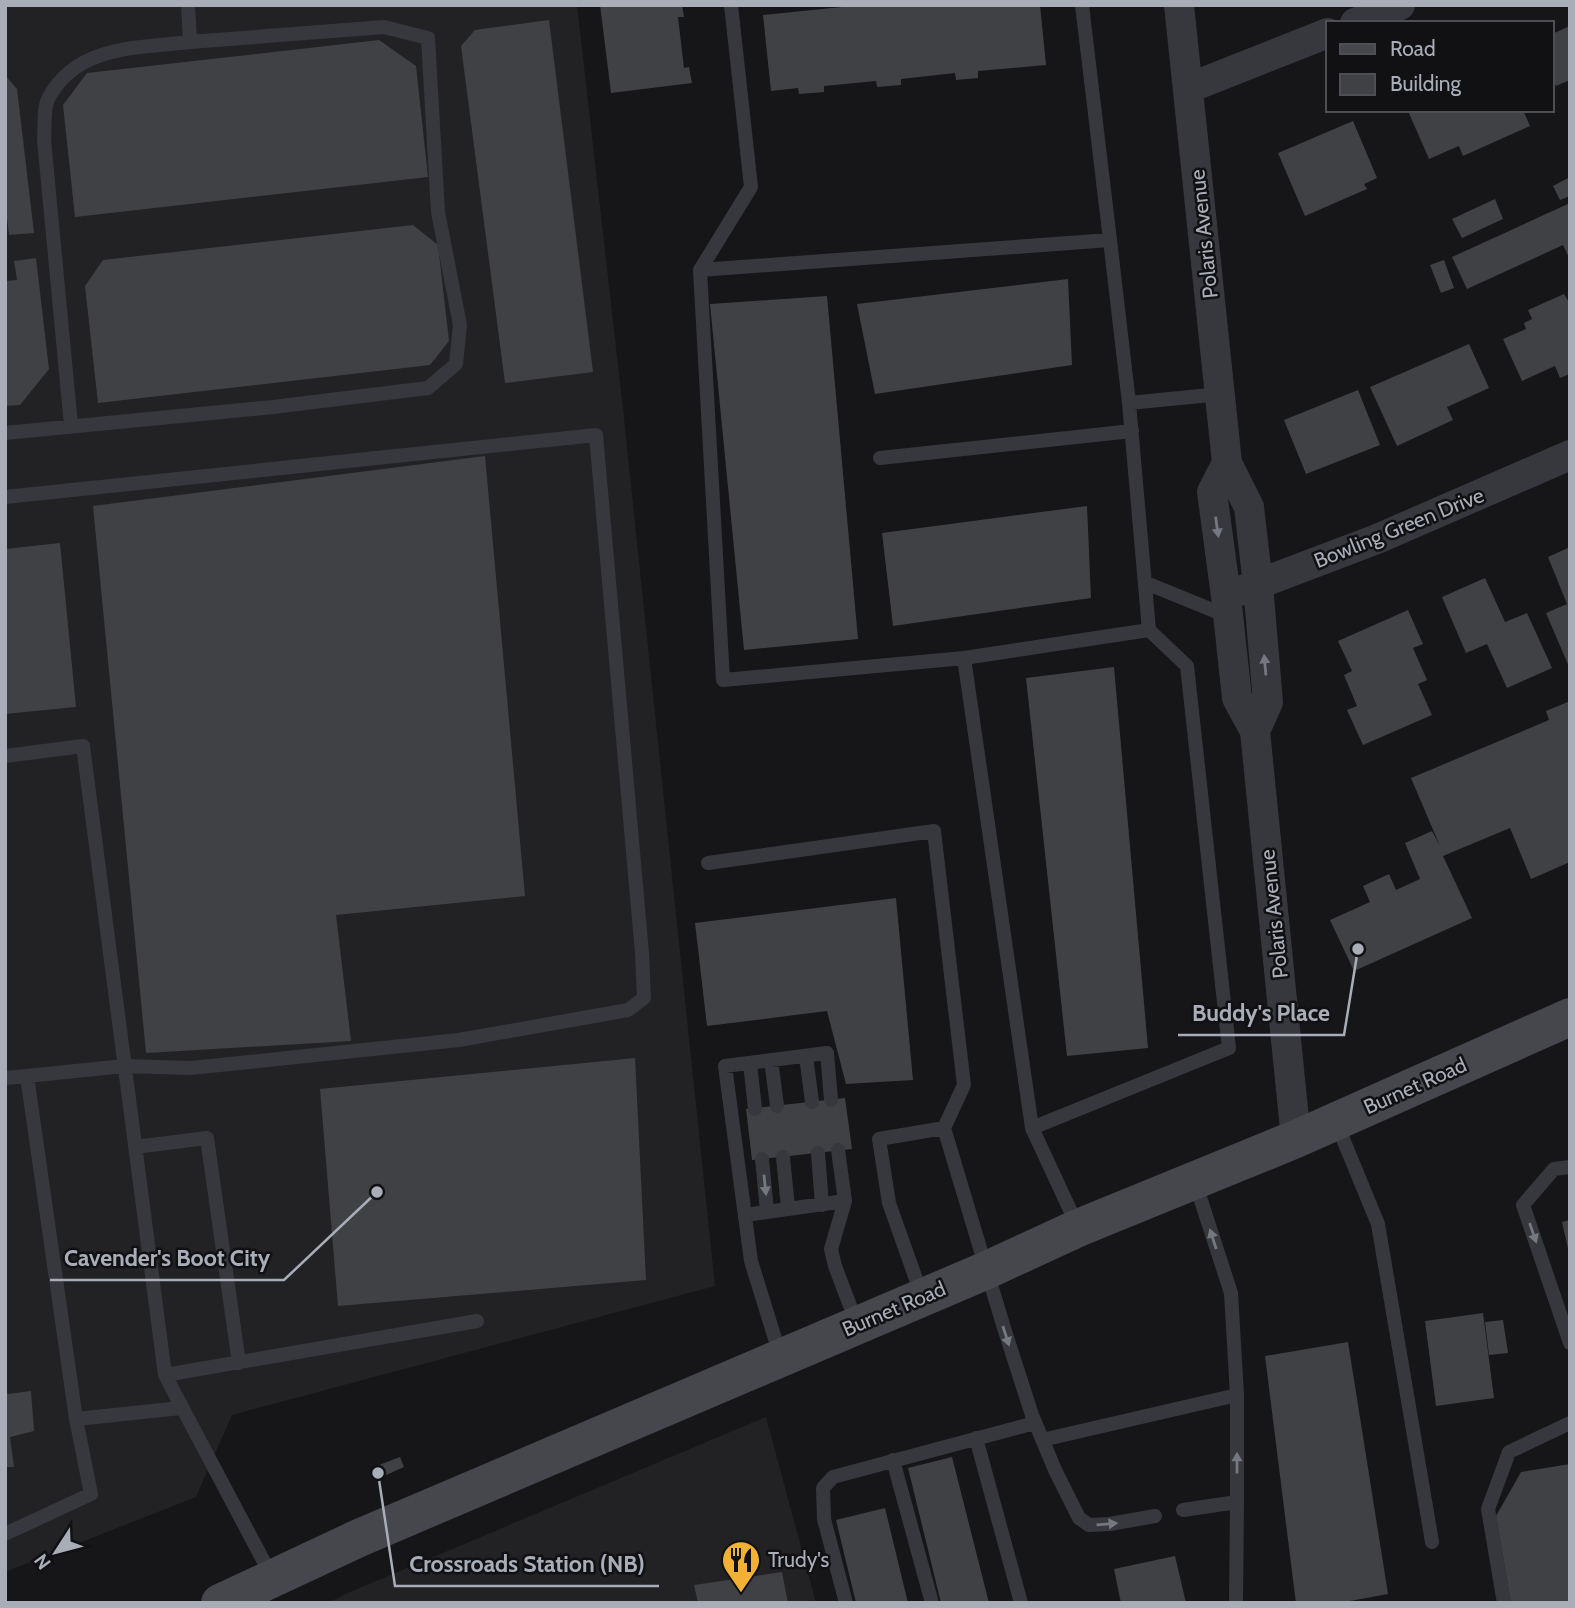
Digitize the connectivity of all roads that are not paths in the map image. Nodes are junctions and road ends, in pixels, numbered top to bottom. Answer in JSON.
{"nodes":[{"id":1,"x":188,"y":5,"type":"edge"},
{"id":2,"x":731,"y":5,"type":"edge"},
{"id":3,"x":1082,"y":5,"type":"edge"},
{"id":4,"x":1179,"y":5,"type":"edge"},
{"id":5,"x":1400,"y":5,"type":"edge"},
{"id":6,"x":1360,"y":21,"type":"edge"},
{"id":7,"x":1326,"y":34,"type":"edge"},
{"id":8,"x":190,"y":43,"type":"junction"},
{"id":9,"x":1189,"y":88,"type":"junction"},
{"id":10,"x":1110,"y":240,"type":"junction"},
{"id":11,"x":700,"y":270,"type":"junction"},
{"id":12,"x":1220,"y":394,"type":"junction"},
{"id":13,"x":1129,"y":403,"type":"junction"},
{"id":14,"x":71,"y":425,"type":"junction"},
{"id":15,"x":1132,"y":432,"type":"junction"},
{"id":16,"x":5,"y":433,"type":"edge"},
{"id":17,"x":1570,"y":455,"type":"edge"},
{"id":18,"x":880,"y":458,"type":"dead end"},
{"id":19,"x":1227,"y":463,"type":"junction"},
{"id":20,"x":5,"y":497,"type":"edge"},
{"id":21,"x":1146,"y":583,"type":"junction"},
{"id":22,"x":1258,"y":585,"type":"junction"},
{"id":23,"x":1227,"y":606,"type":"junction"},
{"id":24,"x":1149,"y":630,"type":"junction"},
{"id":25,"x":964,"y":657,"type":"junction"},
{"id":26,"x":1255,"y":731,"type":"junction"},
{"id":27,"x":5,"y":756,"type":"edge"},
{"id":28,"x":708,"y":863,"type":"dead end"},
{"id":29,"x":1570,"y":1017,"type":"edge"},
{"id":30,"x":806,"y":1056,"type":"junction"},
{"id":31,"x":771,"y":1060,"type":"junction"},
{"id":32,"x":750,"y":1063,"type":"junction"},
{"id":33,"x":124,"y":1066,"type":"junction"},
{"id":34,"x":27,"y":1076,"type":"junction"},
{"id":35,"x":5,"y":1078,"type":"edge"},
{"id":36,"x":831,"y":1100,"type":"dead end"},
{"id":37,"x":812,"y":1102,"type":"dead end"},
{"id":38,"x":777,"y":1106,"type":"dead end"},
{"id":39,"x":755,"y":1109,"type":"dead end"},
{"id":40,"x":1336,"y":1121,"type":"junction"},
{"id":41,"x":944,"y":1128,"type":"junction"},
{"id":42,"x":1032,"y":1128,"type":"junction"},
{"id":43,"x":1296,"y":1139,"type":"junction"},
{"id":44,"x":135,"y":1147,"type":"junction"},
{"id":45,"x":838,"y":1150,"type":"dead end"},
{"id":46,"x":818,"y":1153,"type":"dead end"},
{"id":47,"x":783,"y":1157,"type":"dead end"},
{"id":48,"x":762,"y":1159,"type":"dead end"},
{"id":49,"x":1570,"y":1167,"type":"edge"},
{"id":50,"x":1195,"y":1181,"type":"junction"},
{"id":51,"x":845,"y":1201,"type":"junction"},
{"id":52,"x":822,"y":1205,"type":"junction"},
{"id":53,"x":788,"y":1208,"type":"junction"},
{"id":54,"x":767,"y":1212,"type":"junction"},
{"id":55,"x":745,"y":1215,"type":"junction"},
{"id":56,"x":1078,"y":1228,"type":"junction"},
{"id":57,"x":987,"y":1270,"type":"junction"},
{"id":58,"x":922,"y":1297,"type":"junction"},
{"id":59,"x":477,"y":1321,"type":"dead end"},
{"id":60,"x":857,"y":1324,"type":"junction"},
{"id":61,"x":1570,"y":1343,"type":"edge"},
{"id":62,"x":781,"y":1358,"type":"junction"},
{"id":63,"x":239,"y":1363,"type":"junction"},
{"id":64,"x":164,"y":1376,"type":"junction"},
{"id":65,"x":1237,"y":1395,"type":"junction"},
{"id":66,"x":181,"y":1408,"type":"junction"},
{"id":67,"x":76,"y":1419,"type":"junction"},
{"id":68,"x":1035,"y":1423,"type":"junction"},
{"id":69,"x":1570,"y":1423,"type":"edge"},
{"id":70,"x":976,"y":1438,"type":"junction"},
{"id":71,"x":1042,"y":1440,"type":"junction"},
{"id":72,"x":893,"y":1460,"type":"junction"},
{"id":73,"x":1237,"y":1502,"type":"junction"},
{"id":74,"x":1183,"y":1510,"type":"dead end"},
{"id":75,"x":1155,"y":1516,"type":"dead end"},
{"id":76,"x":5,"y":1534,"type":"edge"},
{"id":77,"x":1432,"y":1542,"type":"dead end"},
{"id":78,"x":273,"y":1578,"type":"junction"},
{"id":79,"x":220,"y":1603,"type":"edge"},
{"id":80,"x":846,"y":1603,"type":"edge"},
{"id":81,"x":932,"y":1603,"type":"edge"},
{"id":82,"x":1021,"y":1603,"type":"edge"},
{"id":83,"x":1236,"y":1603,"type":"edge"},
{"id":84,"x":1504,"y":1603,"type":"edge"}],
"edges":[{"from":1,"to":8,"type":"lane"},
{"from":2,"to":11,"type":"lane"},
{"from":3,"to":10,"type":"lane"},
{"from":4,"to":9,"type":"street","name":"Polaris Avenue"},
{"from":5,"to":6,"type":"street"},
{"from":7,"to":9,"type":"street"},
{"from":8,"to":14,"type":"lane"},
{"from":8,"to":14,"type":"lane"},
{"from":9,"to":12,"type":"street","name":"Polaris Avenue"},
{"from":10,"to":11,"type":"lane"},
{"from":10,"to":13,"type":"lane"},
{"from":11,"to":25,"type":"lane"},
{"from":12,"to":13,"type":"lane"},
{"from":12,"to":19,"type":"street","name":"Polaris Avenue"},
{"from":13,"to":15,"type":"lane"},
{"from":14,"to":16,"type":"lane"},
{"from":15,"to":18,"type":"lane"},
{"from":15,"to":21,"type":"lane"},
{"from":17,"to":22,"type":"street","name":"Bowling Green Drive"},
{"from":19,"to":22,"type":"street","name":"Polaris Avenue"},
{"from":19,"to":23,"type":"street","name":"Polaris Avenue","one_way":true},
{"from":20,"to":33,"type":"lane"},
{"from":21,"to":23,"type":"lane"},
{"from":21,"to":24,"type":"lane"},
{"from":22,"to":23,"type":"street","name":"Bowling Green Drive"},
{"from":26,"to":22,"type":"street","name":"Polaris Avenue","one_way":true},
{"from":23,"to":26,"type":"street","name":"Polaris Avenue"},
{"from":24,"to":25,"type":"lane"},
{"from":24,"to":42,"type":"lane"},
{"from":25,"to":42,"type":"lane"},
{"from":26,"to":43,"type":"street","name":"Polaris Avenue"},
{"from":27,"to":33,"type":"lane"},
{"from":28,"to":41,"type":"lane"},
{"from":29,"to":40,"type":"main road","name":"Burnet Road"},
{"from":30,"to":31,"type":"lane"},
{"from":30,"to":36,"type":"lane"},
{"from":30,"to":37,"type":"lane"},
{"from":31,"to":32,"type":"lane"},
{"from":31,"to":38,"type":"lane"},
{"from":32,"to":39,"type":"lane"},
{"from":32,"to":55,"type":"lane"},
{"from":33,"to":34,"type":"lane"},
{"from":33,"to":44,"type":"lane"},
{"from":34,"to":35,"type":"lane"},
{"from":34,"to":67,"type":"lane"},
{"from":40,"to":43,"type":"main road","name":"Burnet Road"},
{"from":40,"to":77,"type":"lane"},
{"from":41,"to":57,"type":"lane"},
{"from":41,"to":58,"type":"lane"},
{"from":42,"to":56,"type":"lane"},
{"from":43,"to":50,"type":"main road","name":"Burnet Road"},
{"from":44,"to":63,"type":"lane"},
{"from":44,"to":64,"type":"lane"},
{"from":45,"to":51,"type":"lane"},
{"from":46,"to":52,"type":"lane"},
{"from":47,"to":53,"type":"lane"},
{"from":48,"to":54,"type":"lane","one_way":true},
{"from":49,"to":61,"type":"lane","one_way":true},
{"from":50,"to":56,"type":"main road","name":"Burnet Road"},
{"from":65,"to":50,"type":"lane","one_way":true},
{"from":51,"to":52,"type":"lane"},
{"from":51,"to":60,"type":"lane"},
{"from":52,"to":53,"type":"lane"},
{"from":53,"to":54,"type":"lane"},
{"from":54,"to":55,"type":"lane"},
{"from":55,"to":62,"type":"lane"},
{"from":56,"to":57,"type":"main road","name":"Burnet Road"},
{"from":57,"to":58,"type":"main road","name":"Burnet Road"},
{"from":57,"to":68,"type":"lane","one_way":true},
{"from":58,"to":60,"type":"main road","name":"Burnet Road"},
{"from":59,"to":63,"type":"lane"},
{"from":60,"to":62,"type":"main road","name":"Burnet Road"},
{"from":62,"to":78,"type":"main road","name":"Burnet Road"},
{"from":63,"to":64,"type":"lane"},
{"from":64,"to":66,"type":"lane"},
{"from":65,"to":71,"type":"lane"},
{"from":73,"to":65,"type":"lane","one_way":true},
{"from":66,"to":67,"type":"lane"},
{"from":66,"to":78,"type":"lane"},
{"from":67,"to":76,"type":"lane"},
{"from":68,"to":70,"type":"lane"},
{"from":68,"to":71,"type":"lane"},
{"from":69,"to":84,"type":"lane"},
{"from":70,"to":72,"type":"lane"},
{"from":70,"to":82,"type":"lane"},
{"from":71,"to":75,"type":"lane","one_way":true},
{"from":72,"to":80,"type":"lane"},
{"from":72,"to":81,"type":"lane"},
{"from":73,"to":74,"type":"lane"},
{"from":73,"to":83,"type":"lane"},
{"from":78,"to":79,"type":"main road","name":"Burnet Road"}]}
